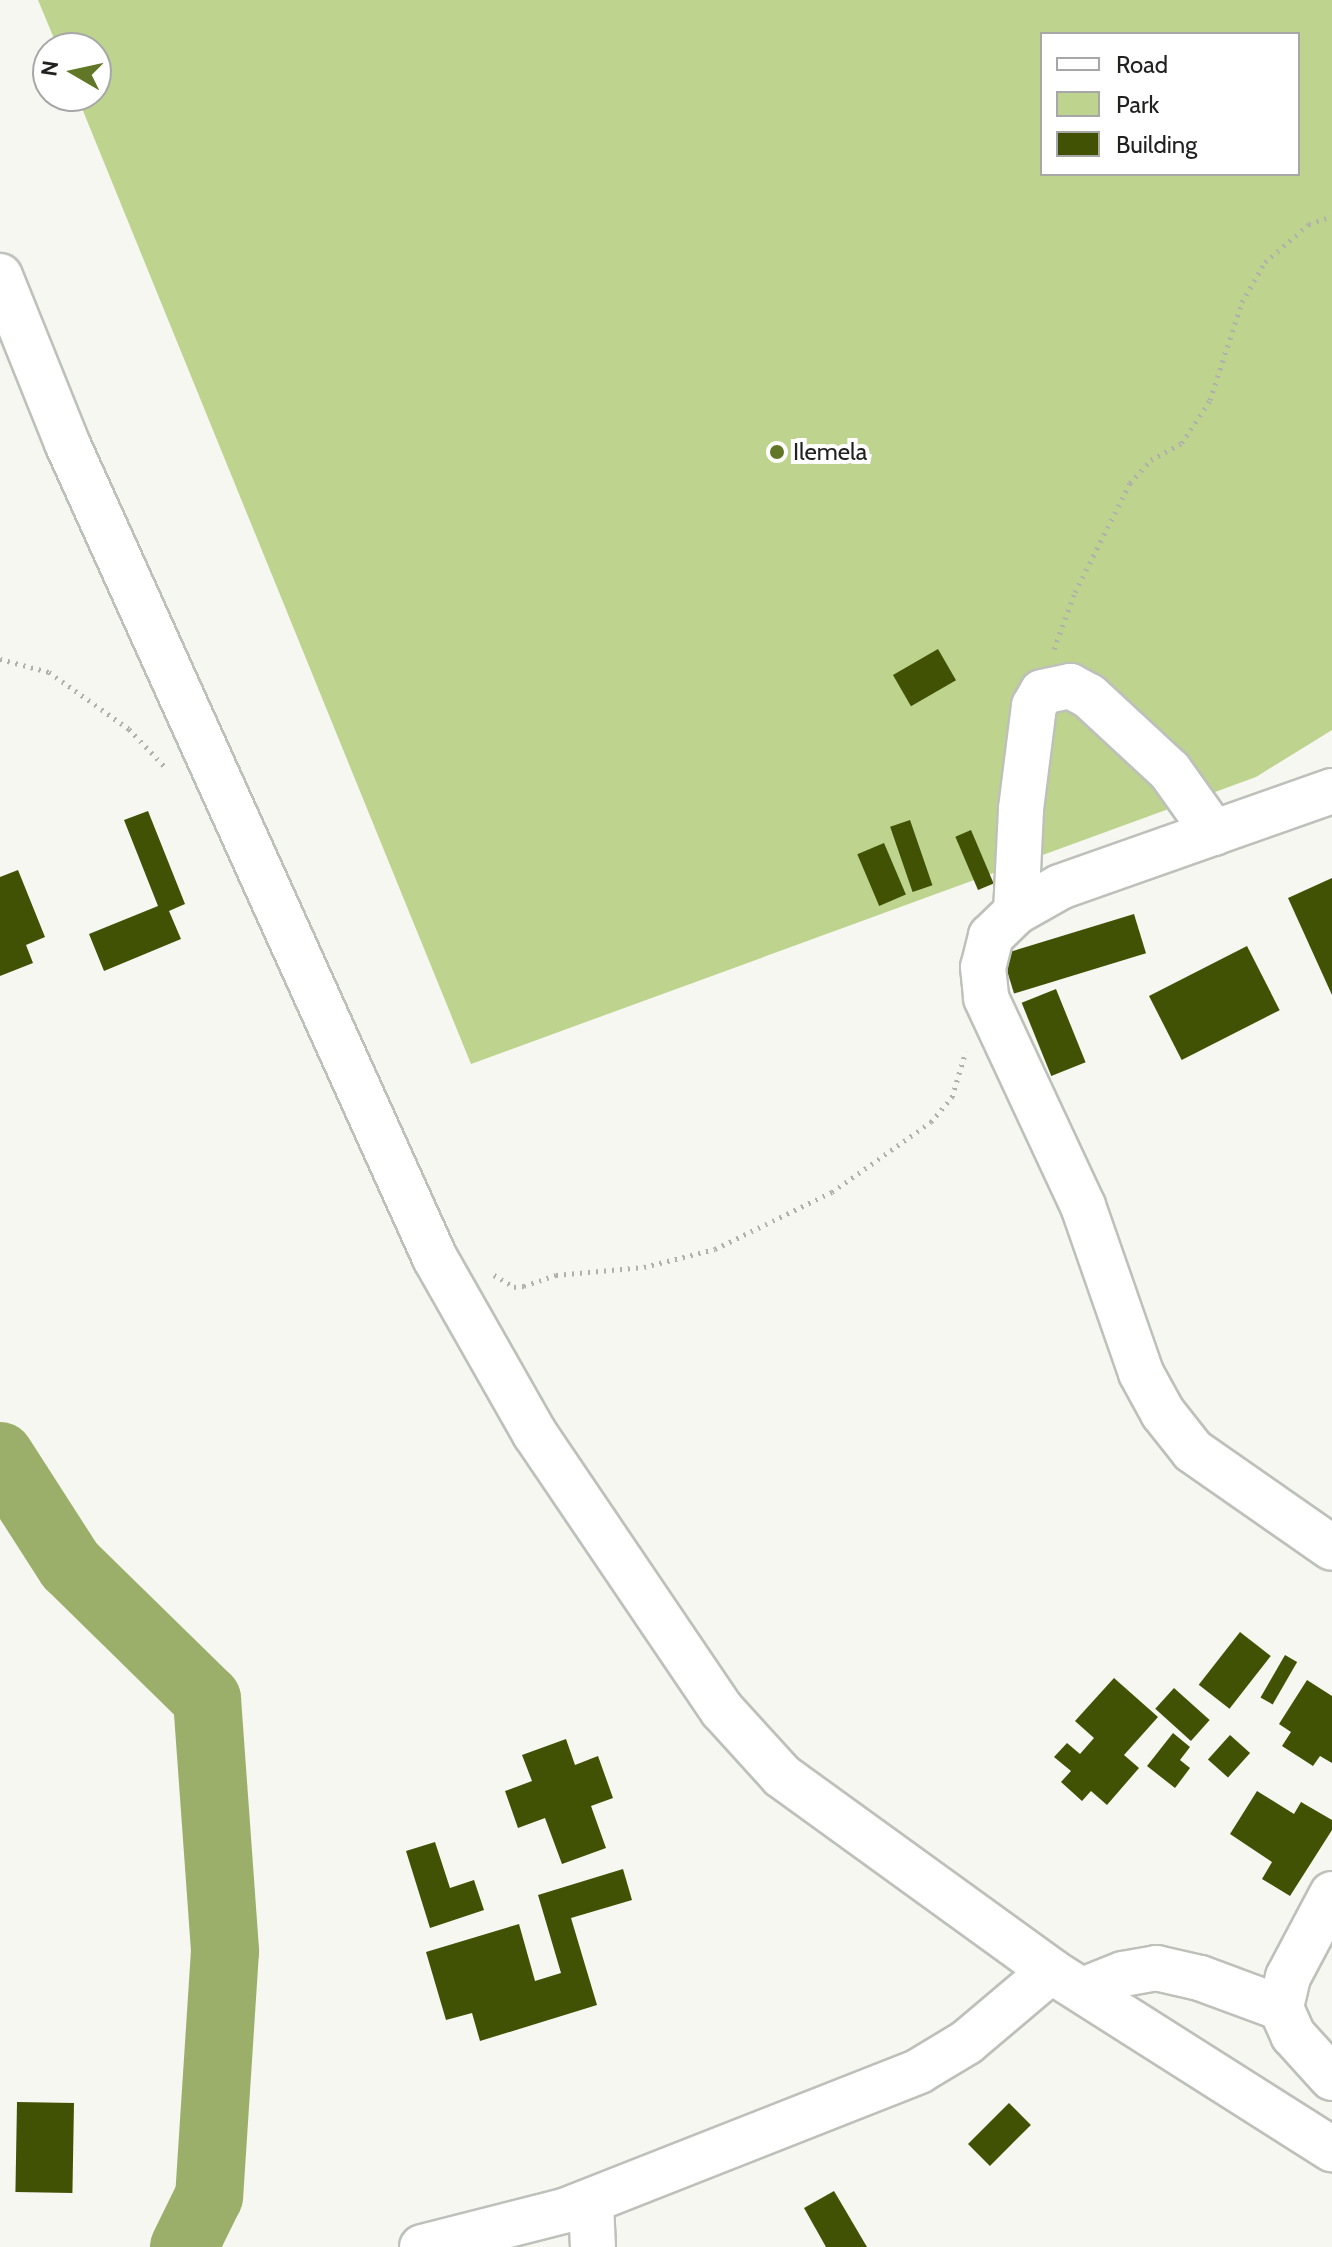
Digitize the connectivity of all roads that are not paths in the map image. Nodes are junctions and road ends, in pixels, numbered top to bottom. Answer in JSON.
{"nodes":[{"id":1,"x":0,"y":276,"type":"edge"},
{"id":2,"x":1332,"y":791,"type":"edge"},
{"id":3,"x":1214,"y":833,"type":"junction"},
{"id":4,"x":1016,"y":912,"type":"junction"},
{"id":5,"x":1332,"y":1548,"type":"edge"},
{"id":6,"x":1332,"y":1894,"type":"edge"},
{"id":7,"x":1067,"y":1980,"type":"junction"},
{"id":8,"x":1281,"y":2008,"type":"junction"},
{"id":9,"x":1332,"y":2078,"type":"edge"},
{"id":10,"x":1332,"y":2149,"type":"edge"},
{"id":11,"x":591,"y":2202,"type":"junction"},
{"id":12,"x":422,"y":2247,"type":"edge"},
{"id":13,"x":593,"y":2247,"type":"edge"}],
"edges":[{"from":1,"to":7,"type":"street"},
{"from":2,"to":3,"type":"street"},
{"from":3,"to":4,"type":"street"},
{"from":3,"to":4,"type":"street"},
{"from":4,"to":5,"type":"street"},
{"from":6,"to":8,"type":"street"},
{"from":7,"to":8,"type":"street"},
{"from":7,"to":10,"type":"street"},
{"from":7,"to":11,"type":"street"},
{"from":8,"to":9,"type":"street"},
{"from":11,"to":12,"type":"street"},
{"from":11,"to":13,"type":"street"}]}
